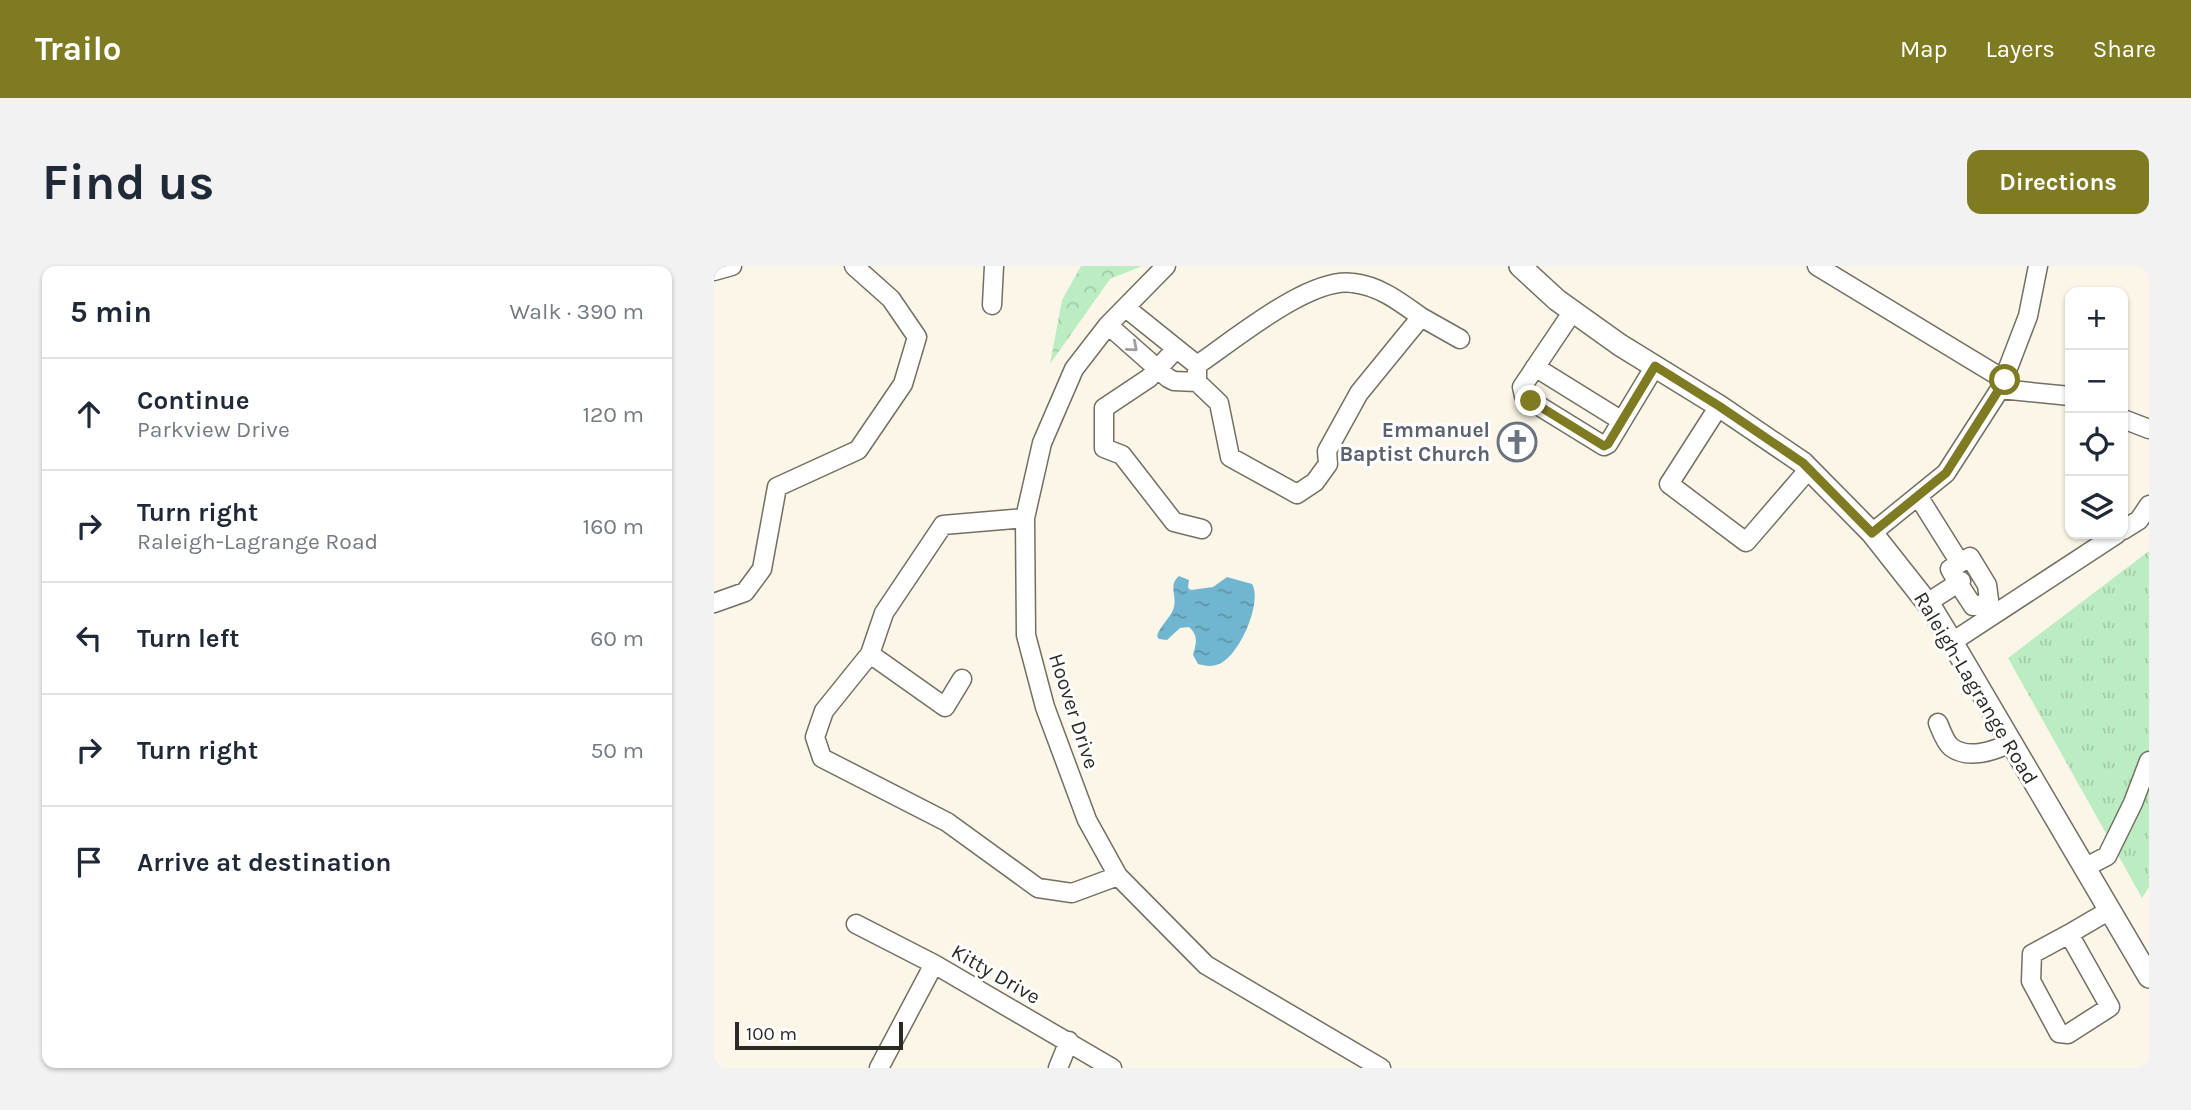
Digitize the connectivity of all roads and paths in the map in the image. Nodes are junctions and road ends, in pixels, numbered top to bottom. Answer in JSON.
{"nodes":[{"id":1,"x":732,"y":266,"type":"edge"},
{"id":2,"x":853,"y":266,"type":"edge"},
{"id":3,"x":994,"y":266,"type":"edge"},
{"id":4,"x":1166,"y":266,"type":"edge"},
{"id":5,"x":1520,"y":266,"type":"edge"},
{"id":6,"x":1817,"y":266,"type":"edge"},
{"id":7,"x":2038,"y":266,"type":"edge"},
{"id":8,"x":714,"y":271,"type":"edge"},
{"id":9,"x":992,"y":304,"type":"dead end"},
{"id":10,"x":1126,"y":308,"type":"junction"},
{"id":11,"x":1573,"y":311,"type":"junction"},
{"id":12,"x":1421,"y":317,"type":"junction"},
{"id":13,"x":1108,"y":325,"type":"junction"},
{"id":14,"x":1460,"y":339,"type":"dead end"},
{"id":15,"x":1176,"y":349,"type":"junction"},
{"id":16,"x":1535,"y":366,"type":"junction"},
{"id":17,"x":1655,"y":366,"type":"junction"},
{"id":18,"x":1157,"y":369,"type":"junction"},
{"id":19,"x":1197,"y":374,"type":"junction"},
{"id":20,"x":2003,"y":384,"type":"junction"},
{"id":21,"x":2065,"y":395,"type":"edge"},
{"id":22,"x":1719,"y":406,"type":"junction"},
{"id":23,"x":1622,"y":421,"type":"junction"},
{"id":24,"x":2128,"y":421,"type":"edge"},
{"id":25,"x":2149,"y":429,"type":"edge"},
{"id":26,"x":1809,"y":469,"type":"junction"},
{"id":27,"x":1917,"y":496,"type":"junction"},
{"id":28,"x":2149,"y":505,"type":"edge"},
{"id":29,"x":1025,"y":518,"type":"junction"},
{"id":30,"x":2128,"y":527,"type":"edge"},
{"id":31,"x":1202,"y":529,"type":"dead end"},
{"id":32,"x":1872,"y":533,"type":"junction"},
{"id":33,"x":2103,"y":539,"type":"edge"},
{"id":34,"x":1973,"y":587,"type":"junction"},
{"id":35,"x":714,"y":603,"type":"edge"},
{"id":36,"x":1927,"y":603,"type":"junction"},
{"id":37,"x":1952,"y":642,"type":"junction"},
{"id":38,"x":870,"y":654,"type":"junction"},
{"id":39,"x":962,"y":679,"type":"dead end"},
{"id":40,"x":1938,"y":723,"type":"dead end"},
{"id":41,"x":2010,"y":743,"type":"junction"},
{"id":42,"x":2149,"y":761,"type":"edge"},
{"id":43,"x":2084,"y":868,"type":"junction"},
{"id":44,"x":1118,"y":876,"type":"junction"},
{"id":45,"x":2110,"y":910,"type":"junction"},
{"id":46,"x":856,"y":924,"type":"dead end"},
{"id":47,"x":2069,"y":934,"type":"junction"},
{"id":48,"x":934,"y":964,"type":"junction"},
{"id":49,"x":2148,"y":971,"type":"edge"},
{"id":50,"x":1069,"y":1041,"type":"junction"},
{"id":51,"x":879,"y":1068,"type":"edge"},
{"id":52,"x":1058,"y":1068,"type":"edge"},
{"id":53,"x":1112,"y":1068,"type":"edge"},
{"id":54,"x":1381,"y":1068,"type":"edge"}],
"edges":[{"from":1,"to":8,"type":"street"},
{"from":2,"to":35,"type":"street"},
{"from":3,"to":9,"type":"street"},
{"from":4,"to":10,"type":"street","name":"Hoover Drive"},
{"from":5,"to":11,"type":"main road","name":"Raleigh-Lagrange Road"},
{"from":6,"to":20,"type":"street"},
{"from":7,"to":20,"type":"street"},
{"from":10,"to":13,"type":"street","name":"Hoover Drive"},
{"from":10,"to":15,"type":"street"},
{"from":11,"to":16,"type":"street"},
{"from":11,"to":17,"type":"main road","name":"Raleigh-Lagrange Road"},
{"from":12,"to":14,"type":"street"},
{"from":12,"to":19,"type":"street"},
{"from":12,"to":19,"type":"street"},
{"from":13,"to":18,"type":"street","one_way":true},
{"from":13,"to":29,"type":"street","name":"Hoover Drive"},
{"from":15,"to":18,"type":"street"},
{"from":15,"to":19,"type":"street"},
{"from":16,"to":23,"type":"street"},
{"from":16,"to":23,"type":"street"},
{"from":17,"to":22,"type":"main road","name":"Raleigh-Lagrange Road"},
{"from":17,"to":23,"type":"street"},
{"from":18,"to":19,"type":"street"},
{"from":18,"to":31,"type":"street"},
{"from":20,"to":21,"type":"street"},
{"from":20,"to":27,"type":"street"},
{"from":22,"to":26,"type":"main road","name":"Raleigh-Lagrange Road"},
{"from":22,"to":26,"type":"street"},
{"from":24,"to":25,"type":"street"},
{"from":26,"to":32,"type":"main road","name":"Raleigh-Lagrange Road"},
{"from":27,"to":32,"type":"street"},
{"from":27,"to":34,"type":"street"},
{"from":28,"to":30,"type":"street"},
{"from":29,"to":38,"type":"street"},
{"from":29,"to":44,"type":"street","name":"Hoover Drive"},
{"from":32,"to":36,"type":"main road","name":"Raleigh-Lagrange Road"},
{"from":33,"to":34,"type":"street"},
{"from":34,"to":36,"type":"street"},
{"from":34,"to":37,"type":"street"},
{"from":36,"to":37,"type":"main road","name":"Raleigh-Lagrange Road"},
{"from":37,"to":41,"type":"main road","name":"Raleigh-Lagrange Road"},
{"from":38,"to":39,"type":"street"},
{"from":38,"to":44,"type":"street"},
{"from":40,"to":41,"type":"street"},
{"from":41,"to":43,"type":"main road","name":"Raleigh-Lagrange Road"},
{"from":42,"to":43,"type":"street"},
{"from":43,"to":45,"type":"main road","name":"Raleigh-Lagrange Road"},
{"from":44,"to":54,"type":"street","name":"Hoover Drive"},
{"from":45,"to":47,"type":"street"},
{"from":45,"to":49,"type":"main road","name":"Raleigh-Lagrange Road"},
{"from":46,"to":48,"type":"street","name":"Kitty Drive"},
{"from":47,"to":47,"type":"street"},
{"from":48,"to":50,"type":"street","name":"Kitty Drive"},
{"from":48,"to":51,"type":"street"},
{"from":50,"to":52,"type":"street"},
{"from":50,"to":53,"type":"street","name":"Kitty Drive"}]}
